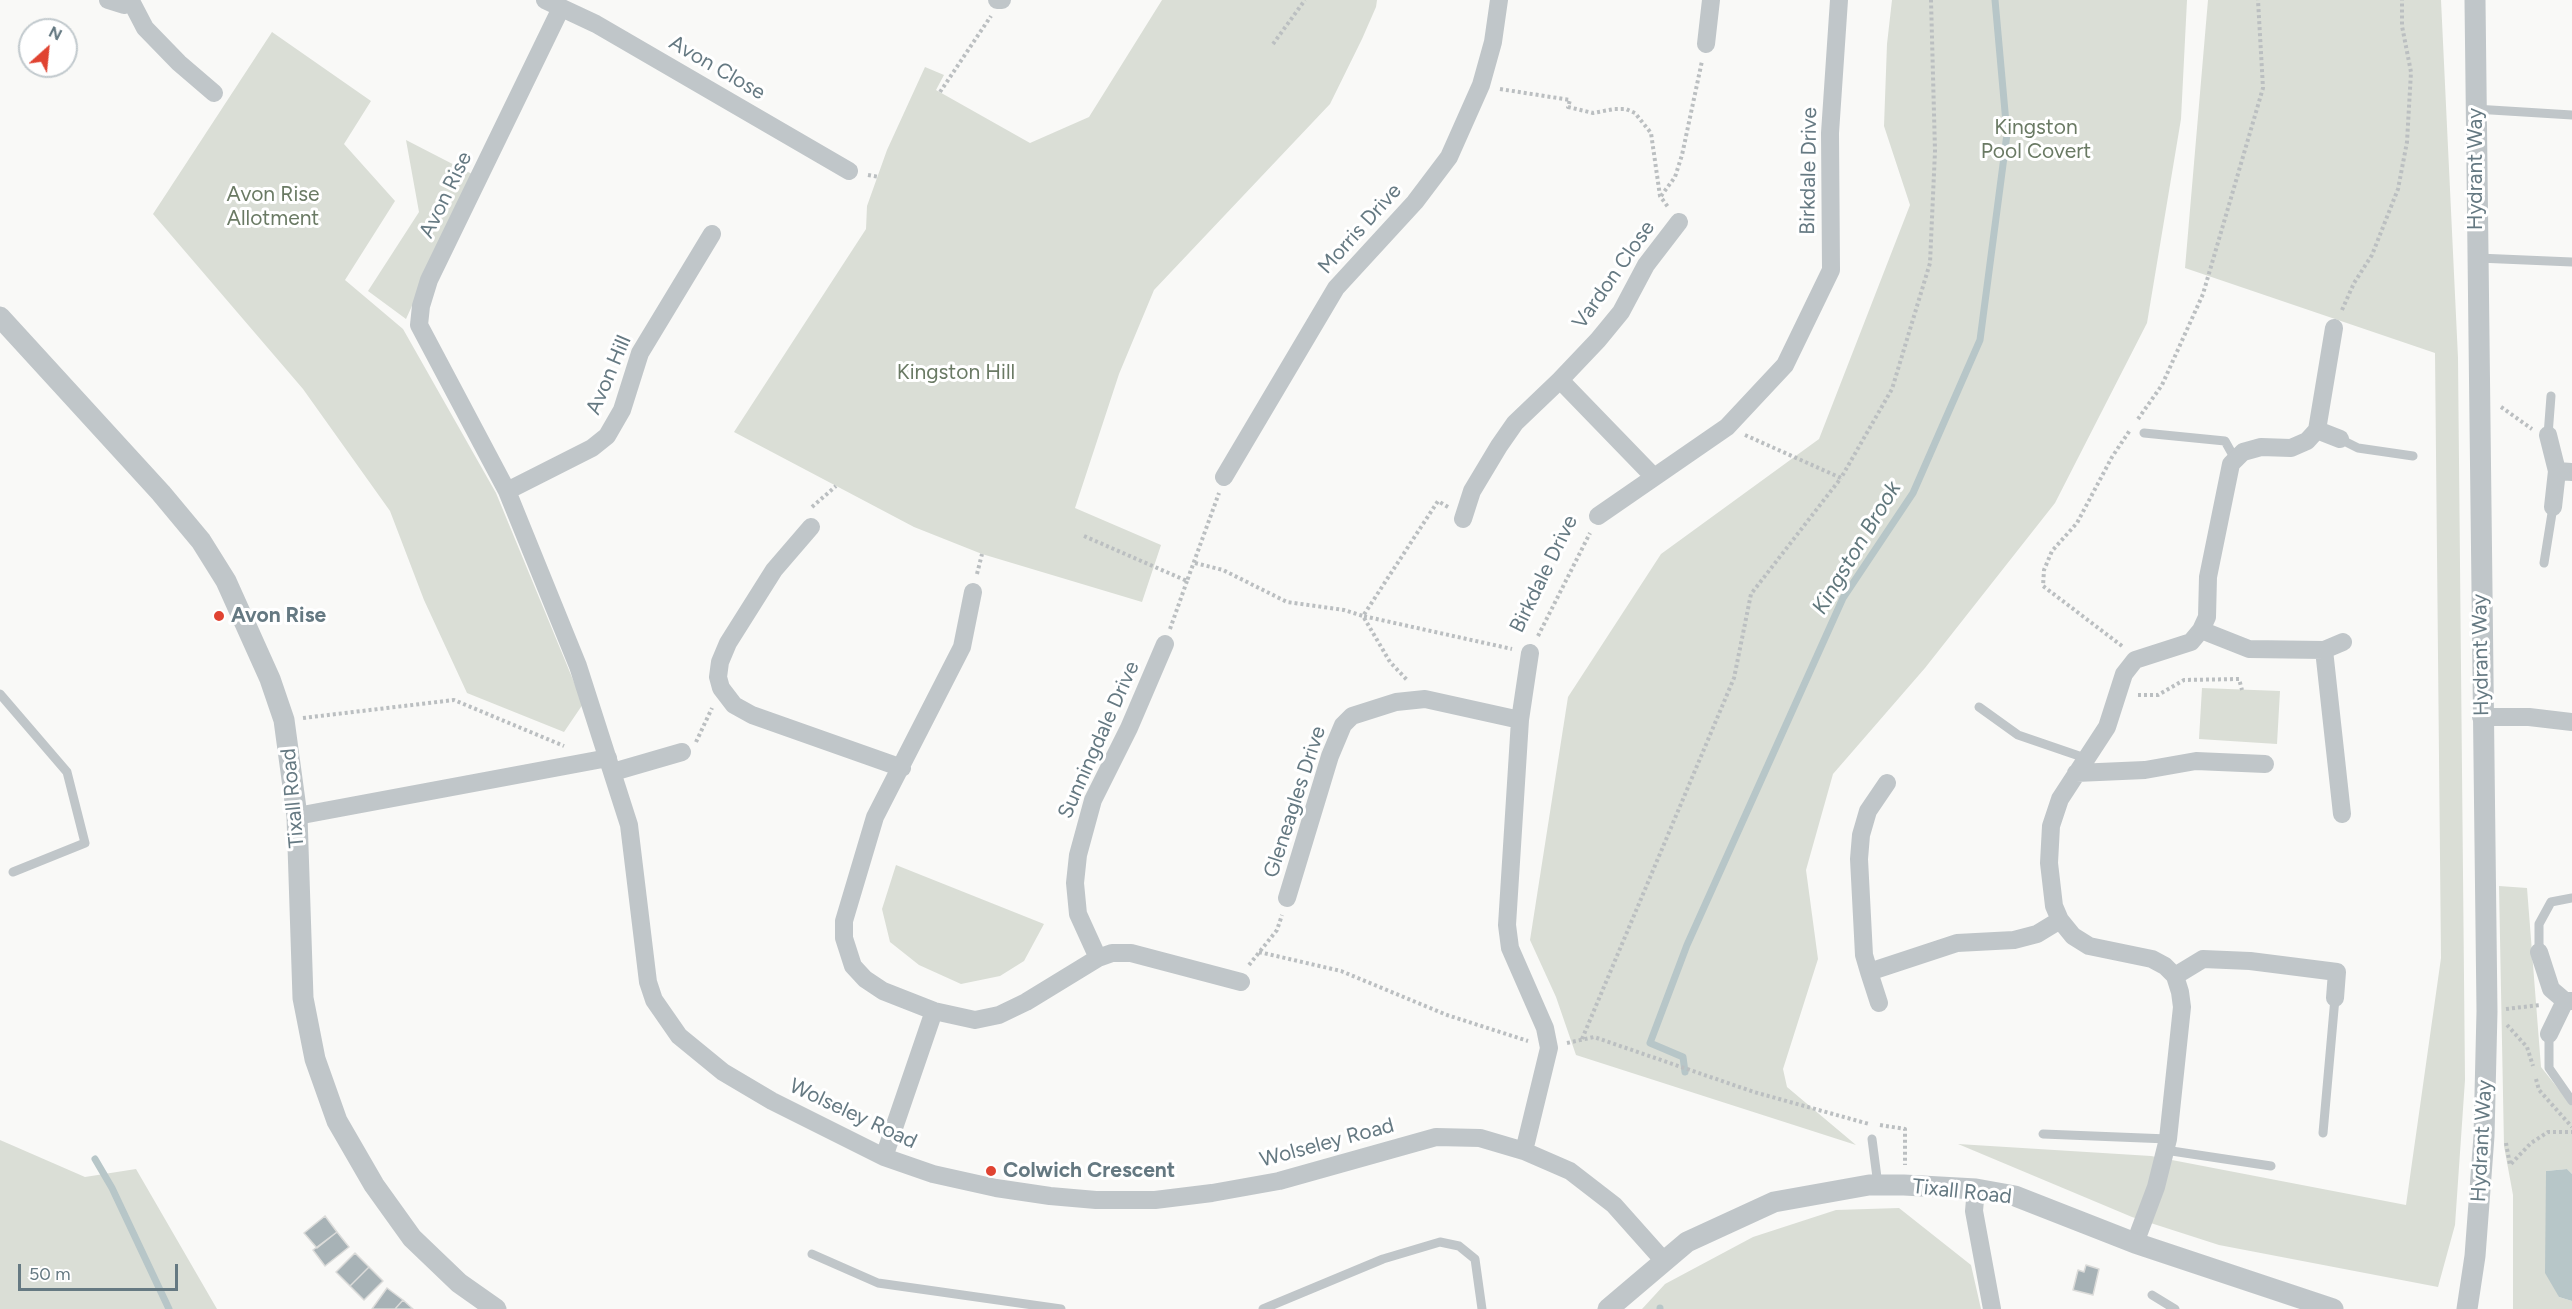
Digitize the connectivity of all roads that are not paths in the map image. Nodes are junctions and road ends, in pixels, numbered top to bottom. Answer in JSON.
{"nodes":[{"id":1,"x":108,"y":0,"type":"edge"},
{"id":2,"x":1499,"y":0,"type":"edge"},
{"id":3,"x":1711,"y":0,"type":"edge"},
{"id":4,"x":1839,"y":0,"type":"edge"},
{"id":5,"x":2475,"y":0,"type":"edge"},
{"id":6,"x":136,"y":2,"type":"edge"},
{"id":7,"x":553,"y":4,"type":"edge"},
{"id":8,"x":1706,"y":44,"type":"road end"},
{"id":9,"x":214,"y":93,"type":"dead end"},
{"id":10,"x":2475,"y":109,"type":"junction"},
{"id":11,"x":2572,"y":116,"type":"edge"},
{"id":12,"x":849,"y":171,"type":"dead end"},
{"id":13,"x":1679,"y":222,"type":"road end"},
{"id":14,"x":712,"y":234,"type":"dead end"},
{"id":15,"x":2476,"y":258,"type":"junction"},
{"id":16,"x":2572,"y":262,"type":"edge"},
{"id":17,"x":0,"y":317,"type":"edge"},
{"id":18,"x":2334,"y":328,"type":"road end"},
{"id":19,"x":1560,"y":380,"type":"junction"},
{"id":20,"x":2551,"y":396,"type":"dead end"},
{"id":21,"x":2317,"y":430,"type":"junction"},
{"id":22,"x":2144,"y":433,"type":"dead end"},
{"id":23,"x":2549,"y":438,"type":"joint"},
{"id":24,"x":2340,"y":439,"type":"joint"},
{"id":25,"x":2413,"y":456,"type":"dead end"},
{"id":26,"x":2235,"y":459,"type":"junction"},
{"id":27,"x":2565,"y":471,"type":"edge"},
{"id":28,"x":1653,"y":476,"type":"junction"},
{"id":29,"x":1224,"y":477,"type":"road end"},
{"id":30,"x":507,"y":491,"type":"junction"},
{"id":31,"x":2553,"y":507,"type":"joint"},
{"id":32,"x":1456,"y":515,"type":"road end"},
{"id":33,"x":1598,"y":516,"type":"road end"},
{"id":34,"x":811,"y":527,"type":"road end"},
{"id":35,"x":2544,"y":563,"type":"dead end"},
{"id":36,"x":973,"y":592,"type":"dead end"},
{"id":37,"x":2200,"y":630,"type":"junction"},
{"id":38,"x":2343,"y":642,"type":"dead end"},
{"id":39,"x":1165,"y":644,"type":"road end"},
{"id":40,"x":2325,"y":650,"type":"junction"},
{"id":41,"x":1530,"y":653,"type":"road end"},
{"id":42,"x":0,"y":694,"type":"edge"},
{"id":43,"x":1979,"y":707,"type":"dead end"},
{"id":44,"x":2481,"y":717,"type":"junction"},
{"id":45,"x":1520,"y":720,"type":"junction"},
{"id":46,"x":2572,"y":722,"type":"edge"},
{"id":47,"x":682,"y":752,"type":"road end"},
{"id":48,"x":2265,"y":764,"type":"dead end"},
{"id":49,"x":611,"y":765,"type":"junction"},
{"id":50,"x":2082,"y":766,"type":"junction"},
{"id":51,"x":902,"y":768,"type":"junction"},
{"id":52,"x":1887,"y":783,"type":"dead end"},
{"id":53,"x":2342,"y":814,"type":"dead end"},
{"id":54,"x":297,"y":816,"type":"junction"},
{"id":55,"x":13,"y":872,"type":"dead end"},
{"id":56,"x":1287,"y":898,"type":"road end"},
{"id":57,"x":2572,"y":898,"type":"edge"},
{"id":58,"x":2060,"y":920,"type":"junction"},
{"id":59,"x":2539,"y":952,"type":"joint"},
{"id":60,"x":1098,"y":958,"type":"junction"},
{"id":61,"x":1869,"y":972,"type":"junction"},
{"id":62,"x":2175,"y":976,"type":"junction"},
{"id":63,"x":1241,"y":982,"type":"road end"},
{"id":64,"x":2335,"y":998,"type":"joint"},
{"id":65,"x":2568,"y":1001,"type":"edge"},
{"id":66,"x":1879,"y":1002,"type":"dead end"},
{"id":67,"x":934,"y":1011,"type":"junction"},
{"id":68,"x":2549,"y":1034,"type":"joint"},
{"id":69,"x":2572,"y":1101,"type":"edge"},
{"id":70,"x":2323,"y":1133,"type":"dead end"},
{"id":71,"x":2043,"y":1134,"type":"dead end"},
{"id":72,"x":1872,"y":1139,"type":"dead end"},
{"id":73,"x":2166,"y":1145,"type":"junction"},
{"id":74,"x":1524,"y":1150,"type":"junction"},
{"id":75,"x":884,"y":1157,"type":"junction"},
{"id":76,"x":2271,"y":1166,"type":"dead end"},
{"id":77,"x":1878,"y":1185,"type":"junction"},
{"id":78,"x":1976,"y":1190,"type":"junction"},
{"id":79,"x":2135,"y":1243,"type":"junction"},
{"id":80,"x":812,"y":1254,"type":"dead end"},
{"id":81,"x":1663,"y":1260,"type":"junction"},
{"id":82,"x":2152,"y":1295,"type":"dead end"},
{"id":83,"x":496,"y":1309,"type":"edge"},
{"id":84,"x":1061,"y":1309,"type":"edge"},
{"id":85,"x":1263,"y":1309,"type":"edge"},
{"id":86,"x":1482,"y":1309,"type":"edge"},
{"id":87,"x":1608,"y":1309,"type":"edge"},
{"id":88,"x":1992,"y":1309,"type":"edge"},
{"id":89,"x":2175,"y":1309,"type":"edge"},
{"id":90,"x":2333,"y":1309,"type":"edge"},
{"id":91,"x":2467,"y":1309,"type":"edge"}],
"edges":[{"from":1,"to":6,"type":"street"},
{"from":2,"to":29,"type":"street","name":"Morris Drive"},
{"from":3,"to":8,"type":"street"},
{"from":4,"to":28,"type":"street","name":"Birkdale Drive"},
{"from":5,"to":10,"type":"street","name":"Hydrant Way"},
{"from":6,"to":9,"type":"street"},
{"from":7,"to":12,"type":"street","name":"Avon Close"},
{"from":7,"to":30,"type":"street","name":"Avon Rise"},
{"from":10,"to":11,"type":"lane"},
{"from":10,"to":15,"type":"street","name":"Hydrant Way"},
{"from":13,"to":19,"type":"street","name":"Vardon Close"},
{"from":14,"to":30,"type":"street","name":"Avon Hill"},
{"from":15,"to":16,"type":"lane"},
{"from":15,"to":44,"type":"street","name":"Hydrant Way"},
{"from":17,"to":54,"type":"street","name":"Tixall Road"},
{"from":18,"to":21,"type":"street"},
{"from":19,"to":28,"type":"street"},
{"from":19,"to":32,"type":"street","name":"Vardon Close"},
{"from":20,"to":23,"type":"lane"},
{"from":21,"to":24,"type":"street"},
{"from":21,"to":26,"type":"street"},
{"from":22,"to":26,"type":"lane"},
{"from":23,"to":27,"type":"street"},
{"from":24,"to":25,"type":"lane"},
{"from":26,"to":37,"type":"street"},
{"from":27,"to":31,"type":"street"},
{"from":28,"to":33,"type":"street","name":"Birkdale Drive"},
{"from":30,"to":49,"type":"street","name":"Avon Rise"},
{"from":31,"to":35,"type":"lane"},
{"from":34,"to":51,"type":"street"},
{"from":36,"to":51,"type":"street"},
{"from":37,"to":40,"type":"street"},
{"from":37,"to":50,"type":"street"},
{"from":38,"to":40,"type":"street"},
{"from":39,"to":60,"type":"street","name":"Sunningdale Drive"},
{"from":40,"to":53,"type":"street"},
{"from":41,"to":45,"type":"street","name":"Birkdale Drive"},
{"from":42,"to":55,"type":"lane"},
{"from":43,"to":50,"type":"lane"},
{"from":44,"to":46,"type":"street"},
{"from":44,"to":91,"type":"street","name":"Hydrant Way"},
{"from":45,"to":56,"type":"street","name":"Gleneagles Drive"},
{"from":45,"to":74,"type":"street","name":"Birkdale Drive"},
{"from":47,"to":49,"type":"street"},
{"from":48,"to":50,"type":"street"},
{"from":49,"to":54,"type":"street"},
{"from":49,"to":75,"type":"street","name":"Wolseley Road"},
{"from":50,"to":58,"type":"street"},
{"from":51,"to":67,"type":"street"},
{"from":52,"to":61,"type":"street"},
{"from":54,"to":83,"type":"street","name":"Tixall Road"},
{"from":57,"to":59,"type":"lane"},
{"from":58,"to":61,"type":"street"},
{"from":58,"to":62,"type":"street"},
{"from":59,"to":65,"type":"street"},
{"from":60,"to":63,"type":"street"},
{"from":60,"to":67,"type":"street"},
{"from":61,"to":66,"type":"street"},
{"from":62,"to":64,"type":"street"},
{"from":62,"to":73,"type":"street"},
{"from":64,"to":70,"type":"lane"},
{"from":65,"to":68,"type":"street"},
{"from":67,"to":75,"type":"street"},
{"from":68,"to":69,"type":"lane"},
{"from":71,"to":73,"type":"lane"},
{"from":72,"to":77,"type":"lane"},
{"from":73,"to":76,"type":"lane"},
{"from":73,"to":79,"type":"street"},
{"from":74,"to":75,"type":"street","name":"Wolseley Road"},
{"from":74,"to":81,"type":"street","name":"Wolseley Road"},
{"from":77,"to":78,"type":"street","name":"Tixall Road"},
{"from":77,"to":81,"type":"street","name":"Tixall Road"},
{"from":78,"to":79,"type":"street","name":"Tixall Road"},
{"from":78,"to":88,"type":"street"},
{"from":79,"to":90,"type":"street","name":"Tixall Road"},
{"from":80,"to":84,"type":"lane"},
{"from":81,"to":87,"type":"street","name":"Tixall Road"},
{"from":82,"to":89,"type":"lane"},
{"from":85,"to":86,"type":"lane"}]}
